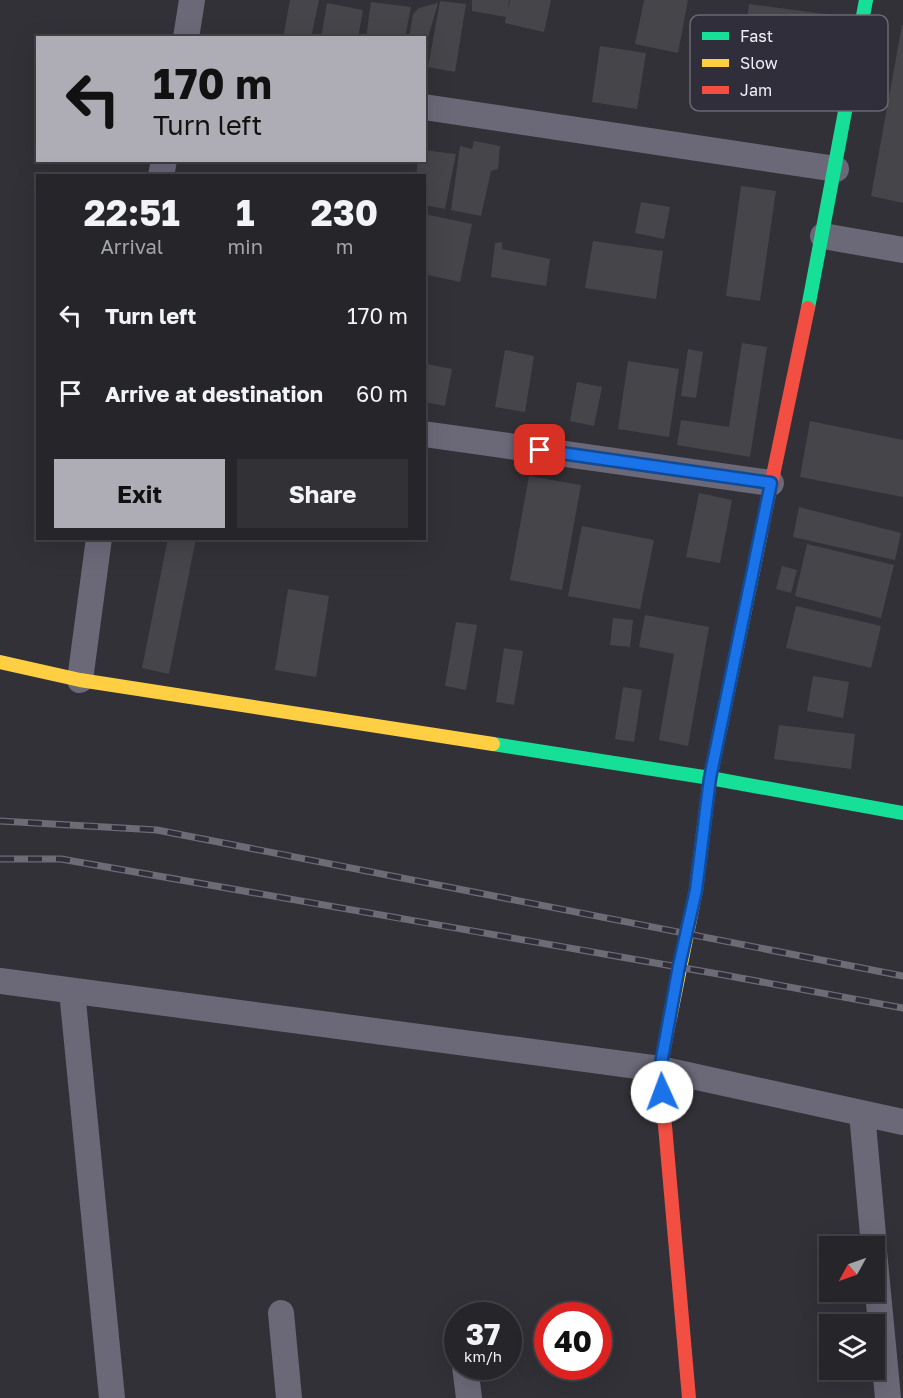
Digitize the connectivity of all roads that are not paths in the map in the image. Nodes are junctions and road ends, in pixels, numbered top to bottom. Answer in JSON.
{"nodes":[{"id":1,"x":192,"y":0,"type":"edge"},
{"id":2,"x":866,"y":0,"type":"edge"},
{"id":3,"x":863,"y":15,"type":"edge"},
{"id":4,"x":186,"y":36,"type":"edge"},
{"id":5,"x":426,"y":107,"type":"edge"},
{"id":6,"x":846,"y":111,"type":"edge"},
{"id":7,"x":836,"y":169,"type":"junction"},
{"id":8,"x":823,"y":236,"type":"junction"},
{"id":9,"x":903,"y":250,"type":"edge"},
{"id":10,"x":426,"y":434,"type":"edge"},
{"id":11,"x":771,"y":483,"type":"junction"},
{"id":12,"x":99,"y":540,"type":"edge"},
{"id":13,"x":0,"y":662,"type":"edge"},
{"id":14,"x":80,"y":680,"type":"junction"},
{"id":15,"x":710,"y":778,"type":"junction"},
{"id":16,"x":903,"y":813,"type":"edge"},
{"id":17,"x":0,"y":981,"type":"edge"},
{"id":18,"x":72,"y":991,"type":"junction"},
{"id":19,"x":660,"y":1069,"type":"junction"},
{"id":20,"x":862,"y":1113,"type":"junction"},
{"id":21,"x":903,"y":1122,"type":"edge"},
{"id":22,"x":873,"y":1236,"type":"edge"},
{"id":23,"x":879,"y":1302,"type":"edge"},
{"id":24,"x":281,"y":1313,"type":"dead end"},
{"id":25,"x":467,"y":1380,"type":"edge"},
{"id":26,"x":112,"y":1398,"type":"edge"},
{"id":27,"x":289,"y":1398,"type":"edge"},
{"id":28,"x":469,"y":1398,"type":"edge"},
{"id":29,"x":689,"y":1398,"type":"edge"},
{"id":30,"x":888,"y":1398,"type":"edge"}],
"edges":[{"from":1,"to":4,"type":"street"},
{"from":2,"to":3,"type":"street"},
{"from":5,"to":7,"type":"street"},
{"from":6,"to":7,"type":"street"},
{"from":7,"to":8,"type":"street"},
{"from":8,"to":9,"type":"street"},
{"from":8,"to":11,"type":"street"},
{"from":10,"to":11,"type":"street"},
{"from":11,"to":15,"type":"street"},
{"from":12,"to":14,"type":"street"},
{"from":13,"to":14,"type":"street"},
{"from":14,"to":15,"type":"street"},
{"from":15,"to":16,"type":"street"},
{"from":15,"to":19,"type":"street"},
{"from":17,"to":18,"type":"street"},
{"from":18,"to":19,"type":"street"},
{"from":18,"to":26,"type":"street"},
{"from":19,"to":20,"type":"street"},
{"from":19,"to":29,"type":"street"},
{"from":20,"to":21,"type":"street"},
{"from":20,"to":22,"type":"street"},
{"from":23,"to":30,"type":"street"},
{"from":24,"to":27,"type":"street"},
{"from":25,"to":28,"type":"street"}]}
